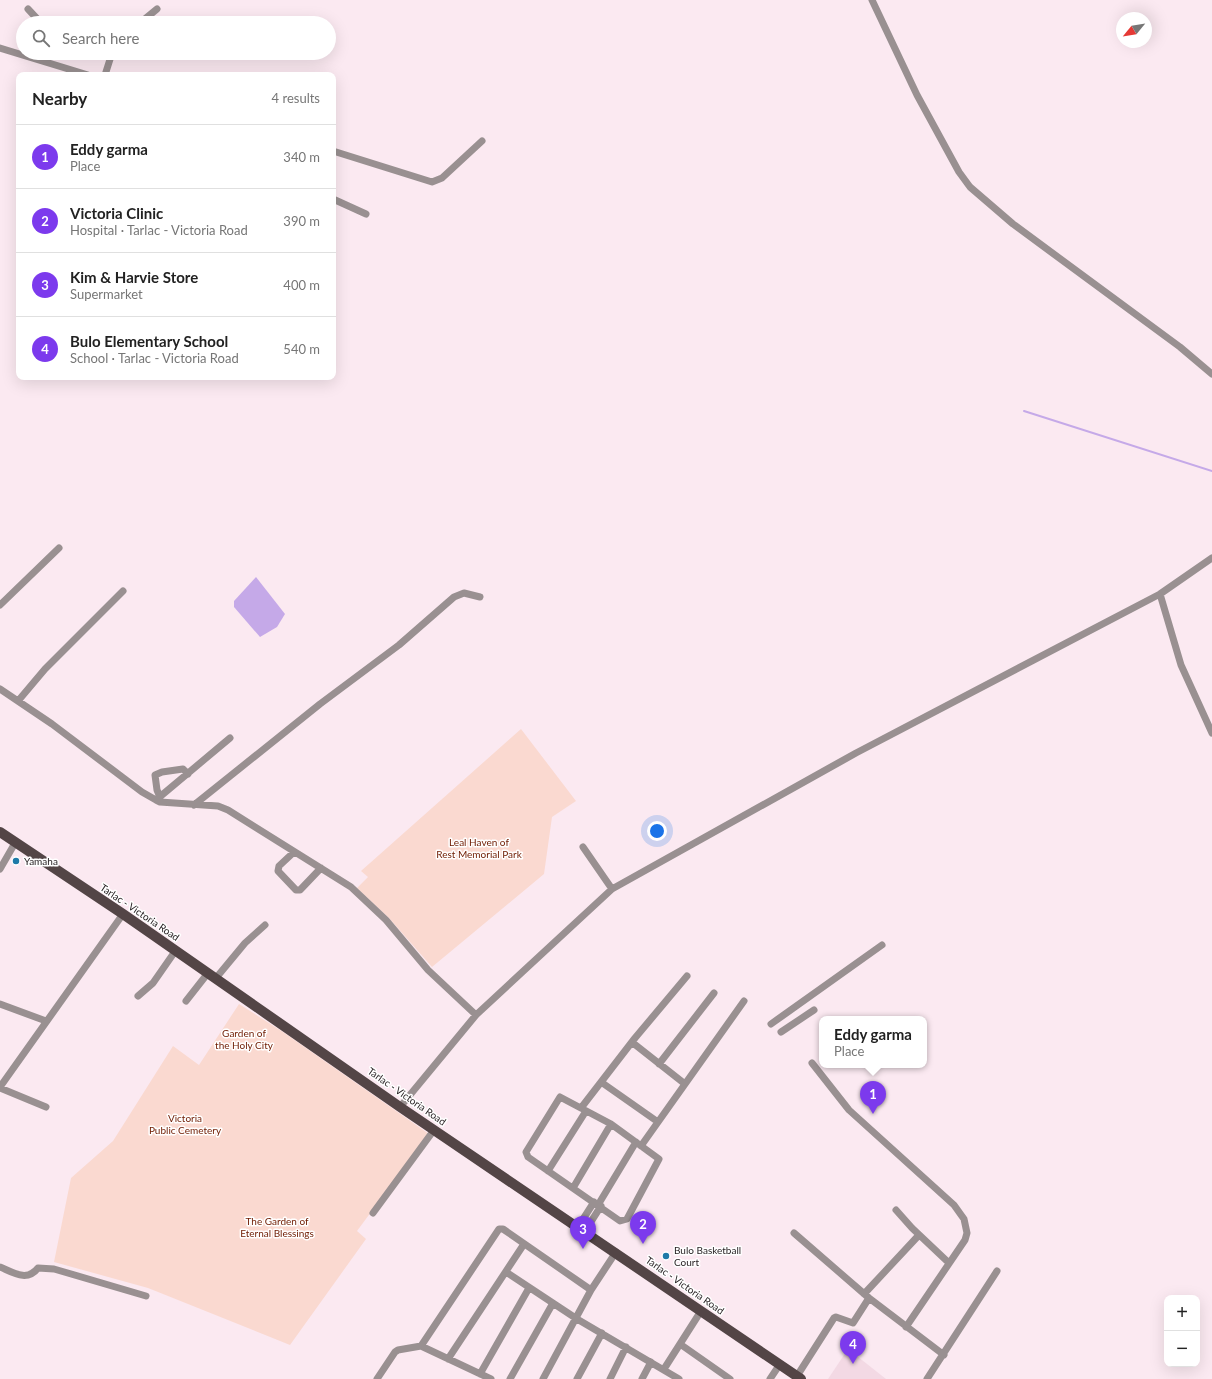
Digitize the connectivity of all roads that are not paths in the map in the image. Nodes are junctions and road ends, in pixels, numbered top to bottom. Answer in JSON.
{"nodes":[{"id":1,"x":872,"y":0,"type":"edge"},
{"id":2,"x":28,"y":9,"type":"dead end"},
{"id":3,"x":157,"y":9,"type":"dead end"},
{"id":4,"x":34,"y":16,"type":"edge"},
{"id":5,"x":148,"y":16,"type":"edge"},
{"id":6,"x":0,"y":48,"type":"edge"},
{"id":7,"x":16,"y":52,"type":"edge"},
{"id":8,"x":45,"y":60,"type":"edge"},
{"id":9,"x":110,"y":60,"type":"edge"},
{"id":10,"x":79,"y":72,"type":"edge"},
{"id":11,"x":106,"y":72,"type":"edge"},
{"id":12,"x":482,"y":141,"type":"dead end"},
{"id":13,"x":336,"y":152,"type":"edge"},
{"id":14,"x":336,"y":200,"type":"edge"},
{"id":15,"x":366,"y":214,"type":"dead end"},
{"id":16,"x":1212,"y":374,"type":"edge"},
{"id":17,"x":60,"y":548,"type":"dead end"},
{"id":18,"x":1212,"y":558,"type":"edge"},
{"id":19,"x":123,"y":591,"type":"dead end"},
{"id":20,"x":1160,"y":594,"type":"junction"},
{"id":21,"x":480,"y":597,"type":"dead end"},
{"id":22,"x":0,"y":605,"type":"edge"},
{"id":23,"x":0,"y":689,"type":"edge"},
{"id":24,"x":18,"y":701,"type":"junction"},
{"id":25,"x":1212,"y":733,"type":"edge"},
{"id":26,"x":230,"y":738,"type":"dead end"},
{"id":27,"x":188,"y":774,"type":"junction"},
{"id":28,"x":158,"y":798,"type":"junction"},
{"id":29,"x":194,"y":805,"type":"junction"},
{"id":30,"x":0,"y":832,"type":"edge"},
{"id":31,"x":15,"y":843,"type":"junction"},
{"id":32,"x":583,"y":847,"type":"dead end"},
{"id":33,"x":294,"y":852,"type":"junction"},
{"id":34,"x":321,"y":868,"type":"junction"},
{"id":35,"x":0,"y":869,"type":"edge"},
{"id":36,"x":612,"y":889,"type":"junction"},
{"id":37,"x":123,"y":914,"type":"junction"},
{"id":38,"x":266,"y":925,"type":"dead end"},
{"id":39,"x":882,"y":945,"type":"dead end"},
{"id":40,"x":176,"y":950,"type":"junction"},
{"id":41,"x":212,"y":976,"type":"junction"},
{"id":42,"x":687,"y":976,"type":"dead end"},
{"id":43,"x":714,"y":992,"type":"dead end"},
{"id":44,"x":138,"y":996,"type":"dead end"},
{"id":45,"x":186,"y":1001,"type":"dead end"},
{"id":46,"x":744,"y":1001,"type":"dead end"},
{"id":47,"x":0,"y":1004,"type":"edge"},
{"id":48,"x":814,"y":1010,"type":"dead end"},
{"id":49,"x":476,"y":1015,"type":"junction"},
{"id":50,"x":46,"y":1021,"type":"junction"},
{"id":51,"x":771,"y":1024,"type":"dead end"},
{"id":52,"x":781,"y":1032,"type":"dead end"},
{"id":53,"x":633,"y":1043,"type":"junction"},
{"id":54,"x":812,"y":1063,"type":"dead end"},
{"id":55,"x":659,"y":1064,"type":"junction"},
{"id":56,"x":601,"y":1082,"type":"junction"},
{"id":57,"x":684,"y":1084,"type":"junction"},
{"id":58,"x":0,"y":1088,"type":"edge"},
{"id":59,"x":46,"y":1106,"type":"dead end"},
{"id":60,"x":400,"y":1107,"type":"junction"},
{"id":61,"x":584,"y":1109,"type":"junction"},
{"id":62,"x":658,"y":1122,"type":"junction"},
{"id":63,"x":611,"y":1124,"type":"junction"},
{"id":64,"x":434,"y":1130,"type":"junction"},
{"id":65,"x":638,"y":1144,"type":"junction"},
{"id":66,"x":548,"y":1171,"type":"junction"},
{"id":67,"x":573,"y":1188,"type":"junction"},
{"id":68,"x":597,"y":1204,"type":"junction"},
{"id":69,"x":896,"y":1210,"type":"dead end"},
{"id":70,"x":373,"y":1213,"type":"dead end"},
{"id":71,"x":581,"y":1229,"type":"junction"},
{"id":72,"x":794,"y":1232,"type":"dead end"},
{"id":73,"x":919,"y":1235,"type":"junction"},
{"id":74,"x":524,"y":1244,"type":"junction"},
{"id":75,"x":616,"y":1252,"type":"junction"},
{"id":76,"x":949,"y":1263,"type":"junction"},
{"id":77,"x":0,"y":1267,"type":"edge"},
{"id":78,"x":997,"y":1271,"type":"dead end"},
{"id":79,"x":506,"y":1272,"type":"junction"},
{"id":80,"x":530,"y":1288,"type":"junction"},
{"id":81,"x":591,"y":1290,"type":"junction"},
{"id":82,"x":146,"y":1296,"type":"dead end"},
{"id":83,"x":866,"y":1296,"type":"junction"},
{"id":84,"x":553,"y":1303,"type":"junction"},
{"id":85,"x":701,"y":1311,"type":"junction"},
{"id":86,"x":577,"y":1318,"type":"junction"},
{"id":87,"x":906,"y":1327,"type":"junction"},
{"id":88,"x":602,"y":1333,"type":"junction"},
{"id":89,"x":680,"y":1344,"type":"junction"},
{"id":90,"x":421,"y":1346,"type":"junction"},
{"id":91,"x":626,"y":1347,"type":"junction"},
{"id":92,"x":944,"y":1355,"type":"junction"},
{"id":93,"x":448,"y":1359,"type":"junction"},
{"id":94,"x":651,"y":1362,"type":"junction"},
{"id":95,"x":780,"y":1364,"type":"junction"},
{"id":96,"x":664,"y":1369,"type":"junction"},
{"id":97,"x":480,"y":1374,"type":"junction"},
{"id":98,"x":675,"y":1378,"type":"edge"},
{"id":99,"x":799,"y":1378,"type":"edge"},
{"id":100,"x":377,"y":1379,"type":"edge"},
{"id":101,"x":491,"y":1379,"type":"edge"},
{"id":102,"x":510,"y":1379,"type":"edge"},
{"id":103,"x":543,"y":1379,"type":"edge"},
{"id":104,"x":578,"y":1379,"type":"edge"},
{"id":105,"x":610,"y":1379,"type":"edge"},
{"id":106,"x":642,"y":1379,"type":"edge"},
{"id":107,"x":730,"y":1379,"type":"edge"},
{"id":108,"x":770,"y":1379,"type":"edge"},
{"id":109,"x":927,"y":1379,"type":"edge"}],
"edges":[{"from":1,"to":16,"type":"street"},
{"from":2,"to":4,"type":"street"},
{"from":3,"to":5,"type":"street"},
{"from":6,"to":7,"type":"street"},
{"from":8,"to":10,"type":"street"},
{"from":9,"to":11,"type":"street"},
{"from":12,"to":13,"type":"street"},
{"from":14,"to":15,"type":"street"},
{"from":17,"to":22,"type":"street"},
{"from":18,"to":20,"type":"street"},
{"from":19,"to":24,"type":"street"},
{"from":20,"to":25,"type":"street"},
{"from":20,"to":36,"type":"street"},
{"from":21,"to":29,"type":"street"},
{"from":23,"to":24,"type":"street"},
{"from":24,"to":28,"type":"street"},
{"from":26,"to":27,"type":"street"},
{"from":27,"to":28,"type":"street"},
{"from":27,"to":28,"type":"street"},
{"from":28,"to":29,"type":"street"},
{"from":29,"to":33,"type":"street"},
{"from":30,"to":31,"type":"main road","name":"Tarlac - Victoria Road"},
{"from":31,"to":35,"type":"street"},
{"from":31,"to":37,"type":"main road","name":"Tarlac - Victoria Road"},
{"from":32,"to":36,"type":"street"},
{"from":33,"to":34,"type":"street"},
{"from":33,"to":34,"type":"street"},
{"from":34,"to":49,"type":"street"},
{"from":36,"to":49,"type":"street"},
{"from":37,"to":40,"type":"main road","name":"Tarlac - Victoria Road"},
{"from":37,"to":50,"type":"street"},
{"from":38,"to":41,"type":"street"},
{"from":39,"to":51,"type":"street"},
{"from":40,"to":41,"type":"main road","name":"Tarlac - Victoria Road"},
{"from":40,"to":44,"type":"street"},
{"from":41,"to":45,"type":"street"},
{"from":41,"to":60,"type":"main road","name":"Tarlac - Victoria Road"},
{"from":42,"to":53,"type":"street"},
{"from":43,"to":55,"type":"street"},
{"from":46,"to":57,"type":"street"},
{"from":47,"to":50,"type":"street"},
{"from":48,"to":52,"type":"street"},
{"from":49,"to":60,"type":"street"},
{"from":50,"to":58,"type":"street"},
{"from":53,"to":55,"type":"street"},
{"from":53,"to":56,"type":"street"},
{"from":54,"to":76,"type":"street"},
{"from":55,"to":57,"type":"street"},
{"from":56,"to":61,"type":"street"},
{"from":56,"to":62,"type":"street"},
{"from":57,"to":62,"type":"street"},
{"from":58,"to":59,"type":"street"},
{"from":60,"to":64,"type":"main road","name":"Tarlac - Victoria Road"},
{"from":61,"to":63,"type":"street"},
{"from":61,"to":66,"type":"street"},
{"from":61,"to":66,"type":"street"},
{"from":62,"to":65,"type":"street"},
{"from":63,"to":65,"type":"street"},
{"from":63,"to":67,"type":"street"},
{"from":64,"to":70,"type":"street"},
{"from":64,"to":71,"type":"main road","name":"Tarlac - Victoria Road"},
{"from":65,"to":68,"type":"street"},
{"from":65,"to":68,"type":"street"},
{"from":66,"to":67,"type":"street"},
{"from":67,"to":68,"type":"street"},
{"from":68,"to":71,"type":"street"},
{"from":69,"to":73,"type":"street"},
{"from":71,"to":75,"type":"main road","name":"Tarlac - Victoria Road"},
{"from":72,"to":83,"type":"street"},
{"from":73,"to":76,"type":"street"},
{"from":73,"to":83,"type":"street"},
{"from":74,"to":79,"type":"street"},
{"from":74,"to":81,"type":"street"},
{"from":74,"to":90,"type":"street"},
{"from":75,"to":81,"type":"street"},
{"from":75,"to":85,"type":"main road","name":"Tarlac - Victoria Road"},
{"from":76,"to":87,"type":"street"},
{"from":77,"to":82,"type":"street"},
{"from":78,"to":92,"type":"street"},
{"from":79,"to":80,"type":"street"},
{"from":79,"to":93,"type":"street"},
{"from":80,"to":84,"type":"street"},
{"from":80,"to":97,"type":"street"},
{"from":81,"to":86,"type":"street"},
{"from":83,"to":87,"type":"street"},
{"from":83,"to":99,"type":"street"},
{"from":84,"to":86,"type":"street"},
{"from":84,"to":102,"type":"street"},
{"from":85,"to":89,"type":"street"},
{"from":85,"to":95,"type":"main road","name":"Tarlac - Victoria Road"},
{"from":86,"to":88,"type":"street"},
{"from":86,"to":103,"type":"street"},
{"from":87,"to":92,"type":"street"},
{"from":88,"to":91,"type":"street"},
{"from":88,"to":104,"type":"street"},
{"from":89,"to":96,"type":"street"},
{"from":89,"to":107,"type":"street"},
{"from":90,"to":93,"type":"street"},
{"from":90,"to":100,"type":"street"},
{"from":91,"to":94,"type":"street"},
{"from":91,"to":105,"type":"street"},
{"from":92,"to":109,"type":"street"},
{"from":93,"to":97,"type":"street"},
{"from":94,"to":96,"type":"street"},
{"from":94,"to":106,"type":"street"},
{"from":95,"to":99,"type":"main road","name":"Tarlac - Victoria Road"},
{"from":95,"to":108,"type":"street"},
{"from":96,"to":98,"type":"street"},
{"from":97,"to":101,"type":"street"}]}
